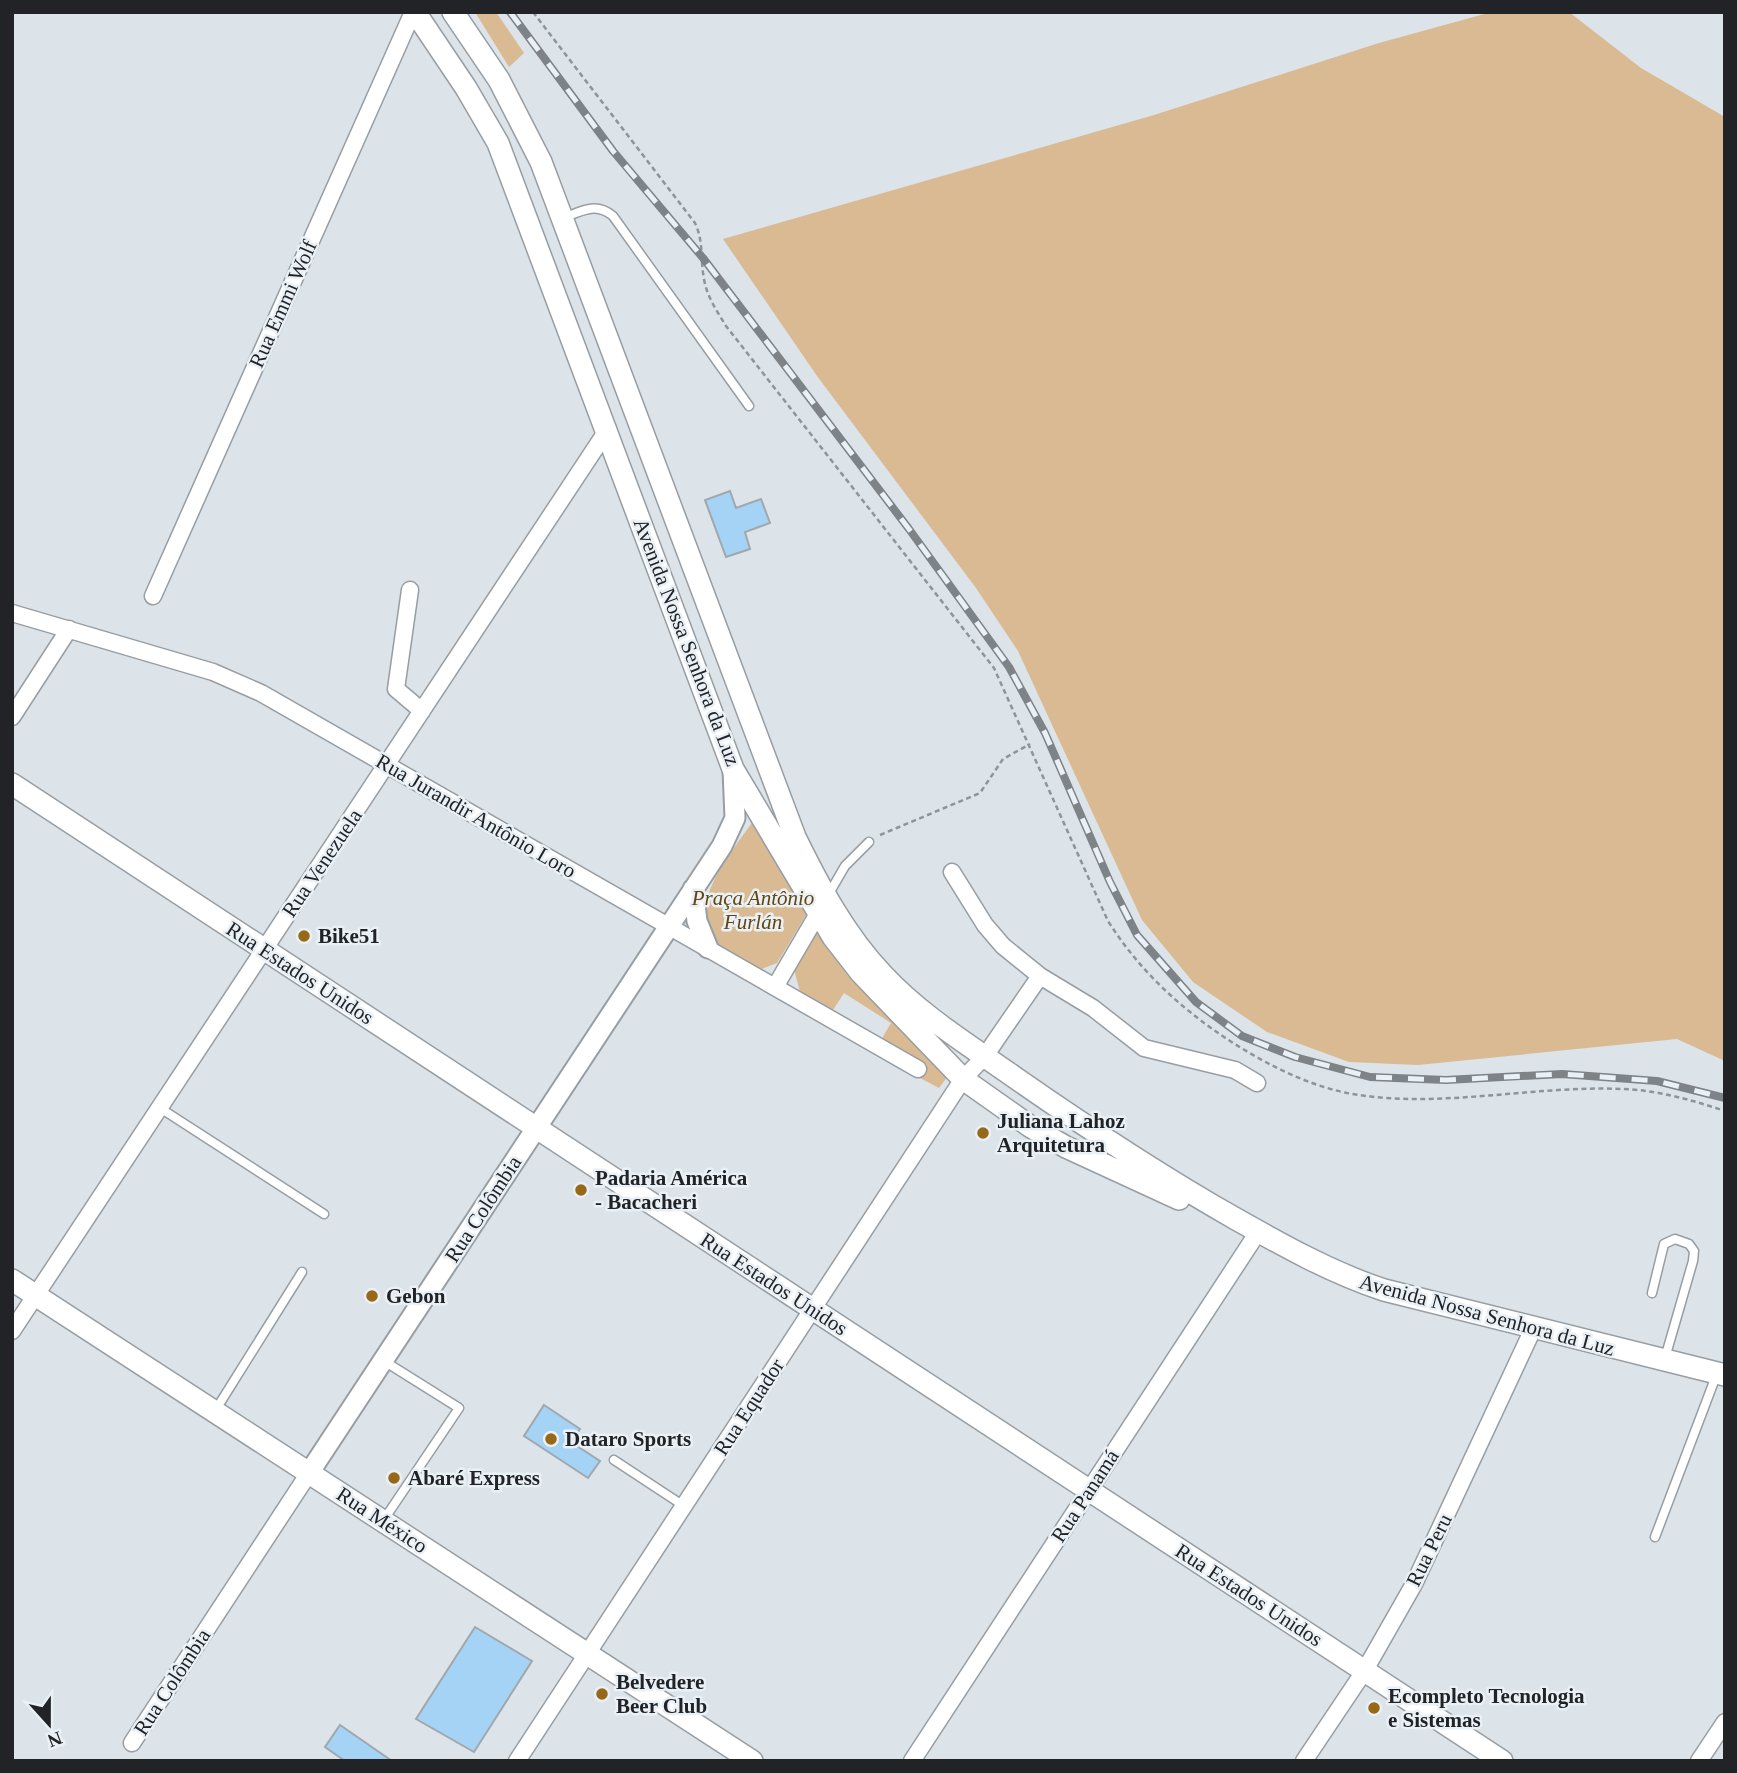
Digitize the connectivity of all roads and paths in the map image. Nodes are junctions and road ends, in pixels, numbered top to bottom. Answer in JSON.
{"nodes":[{"id":1,"x":414,"y":12,"type":"edge"},
{"id":2,"x":453,"y":12,"type":"edge"},
{"id":3,"x":533,"y":12,"type":"edge"},
{"id":4,"x":562,"y":218,"type":"junction"},
{"id":5,"x":750,"y":406,"type":"dead end"},
{"id":6,"x":608,"y":429,"type":"junction"},
{"id":7,"x":410,"y":590,"type":"dead end"},
{"id":8,"x":153,"y":596,"type":"dead end"},
{"id":9,"x":12,"y":613,"type":"edge"},
{"id":10,"x":69,"y":629,"type":"junction"},
{"id":11,"x":422,"y":711,"type":"junction"},
{"id":12,"x":12,"y":717,"type":"edge"},
{"id":13,"x":1030,"y":744,"type":"junction"},
{"id":14,"x":387,"y":765,"type":"junction"},
{"id":15,"x":733,"y":769,"type":"junction"},
{"id":16,"x":12,"y":784,"type":"edge"},
{"id":17,"x":869,"y":842,"type":"joint"},
{"id":18,"x":952,"y":872,"type":"dead end"},
{"id":19,"x":693,"y":889,"type":"junction"},
{"id":20,"x":822,"y":906,"type":"junction"},
{"id":21,"x":669,"y":926,"type":"junction"},
{"id":22,"x":708,"y":948,"type":"junction"},
{"id":23,"x":264,"y":949,"type":"junction"},
{"id":24,"x":1040,"y":976,"type":"junction"},
{"id":25,"x":775,"y":987,"type":"junction"},
{"id":26,"x":985,"y":1056,"type":"junction"},
{"id":27,"x":918,"y":1069,"type":"dead end"},
{"id":28,"x":963,"y":1079,"type":"junction"},
{"id":29,"x":1256,"y":1083,"type":"dead end"},
{"id":30,"x":160,"y":1108,"type":"junction"},
{"id":31,"x":1725,"y":1111,"type":"edge"},
{"id":32,"x":536,"y":1128,"type":"junction"},
{"id":33,"x":324,"y":1214,"type":"dead end"},
{"id":34,"x":1258,"y":1232,"type":"junction"},
{"id":35,"x":302,"y":1272,"type":"dead end"},
{"id":36,"x":12,"y":1280,"type":"edge"},
{"id":37,"x":1652,"y":1293,"type":"dead end"},
{"id":38,"x":36,"y":1295,"type":"junction"},
{"id":39,"x":812,"y":1309,"type":"junction"},
{"id":40,"x":1533,"y":1329,"type":"junction"},
{"id":41,"x":12,"y":1331,"type":"edge"},
{"id":42,"x":383,"y":1360,"type":"junction"},
{"id":43,"x":1664,"y":1360,"type":"junction"},
{"id":44,"x":1721,"y":1374,"type":"edge"},
{"id":45,"x":215,"y":1411,"type":"junction"},
{"id":46,"x":614,"y":1460,"type":"dead end"},
{"id":47,"x":309,"y":1473,"type":"junction"},
{"id":48,"x":1089,"y":1490,"type":"junction"},
{"id":49,"x":684,"y":1506,"type":"junction"},
{"id":50,"x":383,"y":1521,"type":"junction"},
{"id":51,"x":1655,"y":1537,"type":"dead end"},
{"id":52,"x":587,"y":1654,"type":"junction"},
{"id":53,"x":1365,"y":1670,"type":"junction"},
{"id":54,"x":1725,"y":1721,"type":"edge"},
{"id":55,"x":132,"y":1744,"type":"dead end"},
{"id":56,"x":517,"y":1761,"type":"edge"},
{"id":57,"x":752,"y":1761,"type":"edge"},
{"id":58,"x":912,"y":1761,"type":"edge"},
{"id":59,"x":1304,"y":1761,"type":"edge"},
{"id":60,"x":1502,"y":1761,"type":"edge"},
{"id":61,"x":1699,"y":1761,"type":"edge"}],
"edges":[{"from":1,"to":6,"type":"main road","name":"Avenida Nossa Senhora da Luz"},
{"from":1,"to":8,"type":"street","name":"Rua Emmi Wolf"},
{"from":2,"to":4,"type":"main road","name":"Avenida Nossa Senhora da Luz"},
{"from":3,"to":13,"type":"path"},
{"from":4,"to":5,"type":"lane"},
{"from":4,"to":20,"type":"main road","name":"Avenida Nossa Senhora da Luz"},
{"from":6,"to":11,"type":"street","name":"Rua Venezuela"},
{"from":6,"to":15,"type":"main road","name":"Avenida Nossa Senhora da Luz"},
{"from":7,"to":11,"type":"street"},
{"from":9,"to":10,"type":"street","name":"Rua Jurandir Antônio Loro"},
{"from":10,"to":12,"type":"street"},
{"from":10,"to":14,"type":"street","name":"Rua Jurandir Antônio Loro"},
{"from":11,"to":14,"type":"street","name":"Rua Venezuela"},
{"from":13,"to":17,"type":"path"},
{"from":13,"to":31,"type":"path"},
{"from":14,"to":21,"type":"street","name":"Rua Jurandir Antônio Loro"},
{"from":14,"to":23,"type":"street","name":"Rua Venezuela"},
{"from":15,"to":19,"type":"street","name":"Rua Colômbia"},
{"from":15,"to":20,"type":"main road","name":"Avenida Nossa Senhora da Luz"},
{"from":16,"to":23,"type":"main road","name":"Rua Estados Unidos"},
{"from":17,"to":20,"type":"lane"},
{"from":18,"to":24,"type":"street"},
{"from":19,"to":21,"type":"street","name":"Rua Colômbia"},
{"from":19,"to":22,"type":"street"},
{"from":20,"to":25,"type":"street"},
{"from":20,"to":26,"type":"main road","name":"Avenida Nossa Senhora da Luz"},
{"from":20,"to":28,"type":"main road","name":"Avenida Nossa Senhora da Luz"},
{"from":21,"to":22,"type":"street","name":"Rua Jurandir Antônio Loro"},
{"from":21,"to":32,"type":"street","name":"Rua Colômbia"},
{"from":22,"to":25,"type":"street","name":"Rua Jurandir Antônio Loro"},
{"from":23,"to":30,"type":"street","name":"Rua Venezuela"},
{"from":23,"to":32,"type":"main road","name":"Rua Estados Unidos"},
{"from":24,"to":26,"type":"street","name":"Rua Equador"},
{"from":24,"to":29,"type":"street"},
{"from":25,"to":27,"type":"street","name":"Rua Jurandir Antônio Loro"},
{"from":26,"to":28,"type":"street","name":"Rua Equador"},
{"from":26,"to":34,"type":"main road","name":"Avenida Nossa Senhora da Luz"},
{"from":28,"to":34,"type":"main road","name":"Avenida Nossa Senhora da Luz"},
{"from":28,"to":39,"type":"street","name":"Rua Equador"},
{"from":30,"to":33,"type":"lane"},
{"from":30,"to":38,"type":"street","name":"Rua Venezuela"},
{"from":32,"to":39,"type":"main road","name":"Rua Estados Unidos"},
{"from":32,"to":42,"type":"street","name":"Rua Colômbia"},
{"from":34,"to":40,"type":"main road","name":"Avenida Nossa Senhora da Luz"},
{"from":34,"to":48,"type":"street","name":"Rua Panamá"},
{"from":35,"to":45,"type":"lane"},
{"from":36,"to":38,"type":"main road","name":"Rua México"},
{"from":37,"to":43,"type":"lane"},
{"from":38,"to":41,"type":"street","name":"Rua Venezuela"},
{"from":38,"to":45,"type":"main road","name":"Rua México"},
{"from":39,"to":48,"type":"main road","name":"Rua Estados Unidos"},
{"from":39,"to":49,"type":"street","name":"Rua Equador"},
{"from":40,"to":43,"type":"main road","name":"Avenida Nossa Senhora da Luz"},
{"from":40,"to":53,"type":"street","name":"Rua Peru"},
{"from":42,"to":47,"type":"street","name":"Rua Colômbia"},
{"from":42,"to":50,"type":"lane"},
{"from":43,"to":44,"type":"main road","name":"Avenida Nossa Senhora da Luz"},
{"from":44,"to":51,"type":"lane"},
{"from":45,"to":47,"type":"main road","name":"Rua México"},
{"from":46,"to":49,"type":"lane"},
{"from":47,"to":50,"type":"main road","name":"Rua México"},
{"from":47,"to":55,"type":"street","name":"Rua Colômbia"},
{"from":48,"to":53,"type":"main road","name":"Rua Estados Unidos"},
{"from":48,"to":58,"type":"street","name":"Rua Panamá"},
{"from":49,"to":52,"type":"street","name":"Rua Equador"},
{"from":50,"to":52,"type":"main road","name":"Rua México"},
{"from":52,"to":56,"type":"street","name":"Rua Equador"},
{"from":52,"to":57,"type":"main road","name":"Rua México"},
{"from":53,"to":59,"type":"street","name":"Rua Peru"},
{"from":53,"to":60,"type":"main road","name":"Rua Estados Unidos"},
{"from":54,"to":61,"type":"street"}]}
